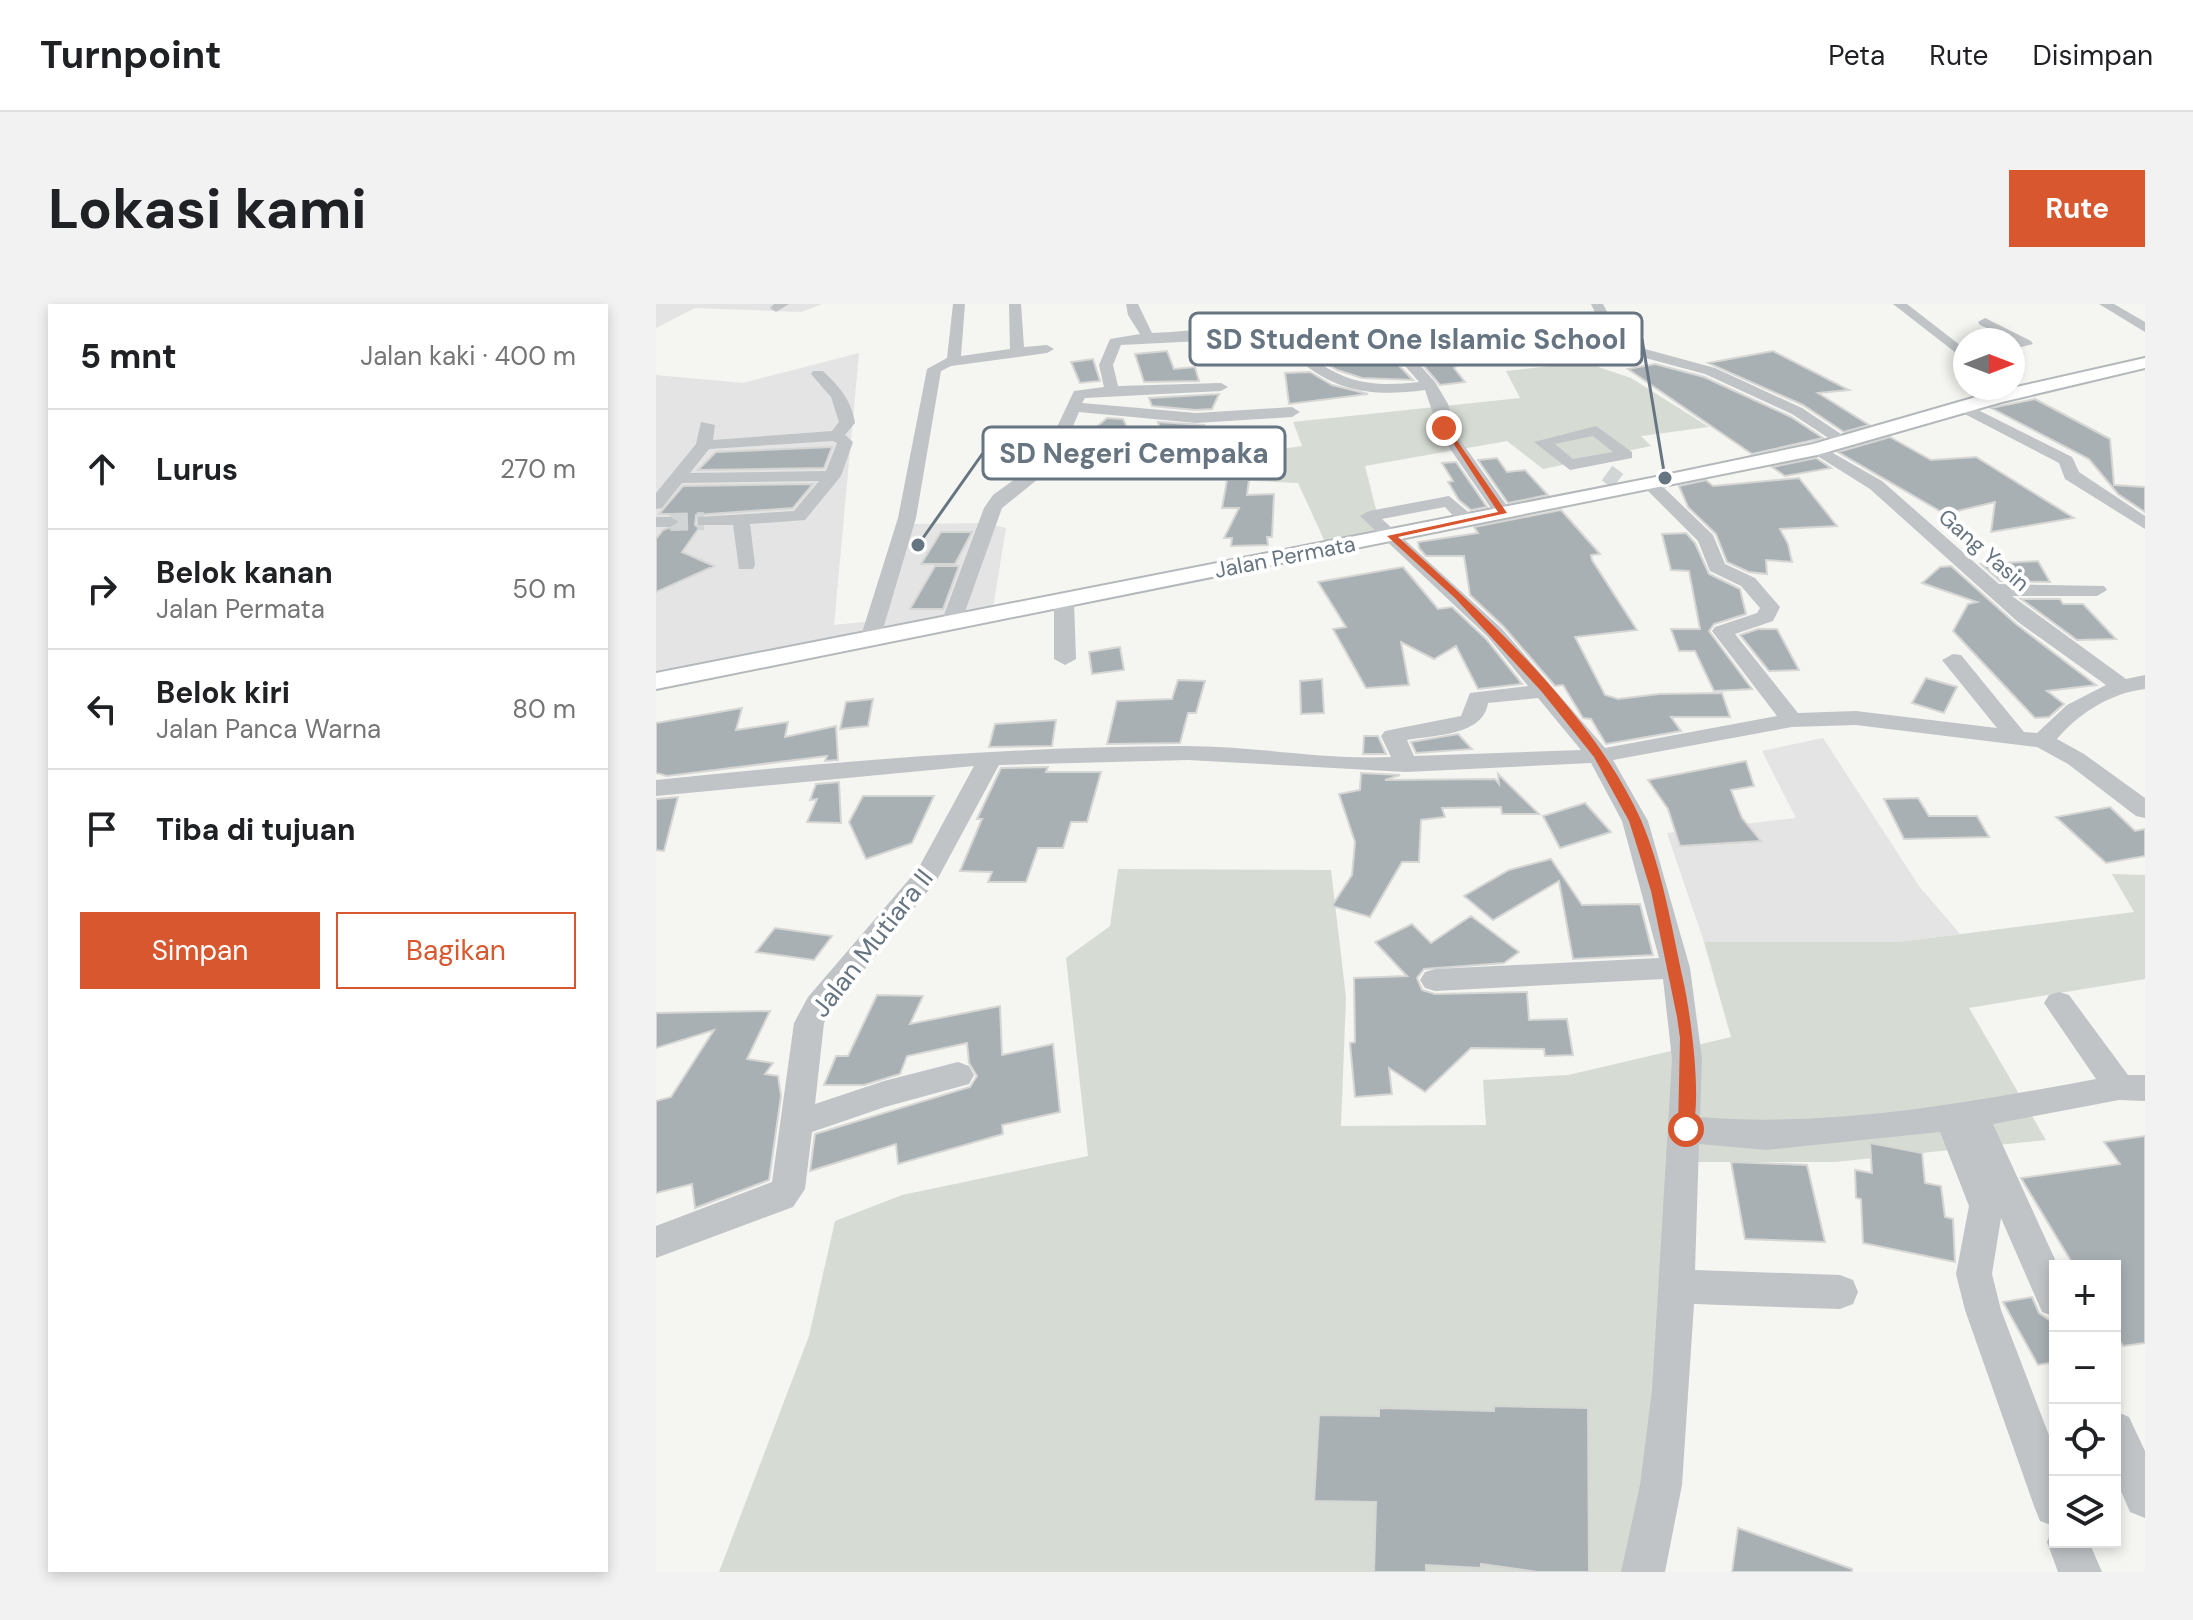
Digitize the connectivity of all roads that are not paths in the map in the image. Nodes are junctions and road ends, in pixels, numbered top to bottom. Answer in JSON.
{"nodes":[{"id":1,"x":959,"y":304,"type":"edge"},
{"id":2,"x":1015,"y":304,"type":"edge"},
{"id":3,"x":1132,"y":304,"type":"edge"},
{"id":4,"x":1597,"y":304,"type":"edge"},
{"id":5,"x":1899,"y":304,"type":"edge"},
{"id":6,"x":2105,"y":304,"type":"edge"},
{"id":7,"x":1985,"y":322,"type":"dead end"},
{"id":8,"x":1368,"y":325,"type":"dead end"},
{"id":9,"x":1996,"y":328,"type":"edge"},
{"id":10,"x":2145,"y":328,"type":"edge"},
{"id":11,"x":1148,"y":337,"type":"junction"},
{"id":12,"x":1953,"y":345,"type":"edge"},
{"id":13,"x":1047,"y":349,"type":"dead end"},
{"id":14,"x":1017,"y":352,"type":"junction"},
{"id":15,"x":954,"y":360,"type":"junction"},
{"id":16,"x":2145,"y":363,"type":"edge"},
{"id":17,"x":818,"y":374,"type":"dead end"},
{"id":18,"x":1430,"y":385,"type":"junction"},
{"id":19,"x":1221,"y":387,"type":"dead end"},
{"id":20,"x":2025,"y":387,"type":"edge"},
{"id":21,"x":1112,"y":391,"type":"junction"},
{"id":22,"x":1982,"y":400,"type":"edge"},
{"id":23,"x":1074,"y":407,"type":"junction"},
{"id":24,"x":1962,"y":407,"type":"junction"},
{"id":25,"x":1292,"y":412,"type":"dead end"},
{"id":26,"x":707,"y":425,"type":"dead end"},
{"id":27,"x":1568,"y":435,"type":"junction"},
{"id":28,"x":836,"y":436,"type":"junction"},
{"id":29,"x":1845,"y":442,"type":"junction"},
{"id":30,"x":704,"y":445,"type":"junction"},
{"id":31,"x":1817,"y":449,"type":"junction"},
{"id":32,"x":1249,"y":456,"type":"dead end"},
{"id":33,"x":1049,"y":462,"type":"junction"},
{"id":34,"x":1620,"y":474,"type":"junction"},
{"id":35,"x":833,"y":476,"type":"junction"},
{"id":36,"x":679,"y":478,"type":"junction"},
{"id":37,"x":656,"y":504,"type":"edge"},
{"id":38,"x":1503,"y":513,"type":"junction"},
{"id":39,"x":741,"y":520,"type":"junction"},
{"id":40,"x":704,"y":521,"type":"tunnel mouth"},
{"id":41,"x":2145,"y":524,"type":"edge"},
{"id":42,"x":1391,"y":536,"type":"junction"},
{"id":43,"x":746,"y":565,"type":"dead end"},
{"id":44,"x":1992,"y":590,"type":"junction"},
{"id":45,"x":2097,"y":590,"type":"dead end"},
{"id":46,"x":1064,"y":602,"type":"junction"},
{"id":47,"x":951,"y":623,"type":"junction"},
{"id":48,"x":870,"y":639,"type":"junction"},
{"id":49,"x":1065,"y":659,"type":"dead end"},
{"id":50,"x":1953,"y":660,"type":"dead end"},
{"id":51,"x":656,"y":681,"type":"edge"},
{"id":52,"x":2145,"y":682,"type":"edge"},
{"id":53,"x":2121,"y":685,"type":"junction"},
{"id":54,"x":1546,"y":690,"type":"junction"},
{"id":55,"x":1792,"y":720,"type":"junction"},
{"id":56,"x":2016,"y":737,"type":"junction"},
{"id":57,"x":2043,"y":741,"type":"junction"},
{"id":58,"x":1599,"y":756,"type":"junction"},
{"id":59,"x":990,"y":759,"type":"junction"},
{"id":60,"x":1406,"y":765,"type":"junction"},
{"id":61,"x":656,"y":788,"type":"edge"},
{"id":62,"x":2145,"y":810,"type":"edge"},
{"id":63,"x":1676,"y":968,"type":"junction"},
{"id":64,"x":1435,"y":980,"type":"dead end"},
{"id":65,"x":2059,"y":1003,"type":"dead end"},
{"id":66,"x":958,"y":1075,"type":"dead end"},
{"id":67,"x":2132,"y":1088,"type":"edge"},
{"id":68,"x":1962,"y":1116,"type":"junction"},
{"id":69,"x":796,"y":1124,"type":"junction"},
{"id":70,"x":1686,"y":1129,"type":"junction"},
{"id":71,"x":656,"y":1242,"type":"edge"},
{"id":72,"x":1677,"y":1286,"type":"junction"},
{"id":73,"x":2049,"y":1288,"type":"edge"},
{"id":74,"x":1840,"y":1292,"type":"dead end"},
{"id":75,"x":2121,"y":1444,"type":"edge"},
{"id":76,"x":2049,"y":1490,"type":"edge"},
{"id":77,"x":2145,"y":1497,"type":"edge"},
{"id":78,"x":2070,"y":1548,"type":"edge"},
{"id":79,"x":1643,"y":1572,"type":"edge"},
{"id":80,"x":2080,"y":1572,"type":"edge"}],
"edges":[{"from":1,"to":15,"type":"street"},
{"from":2,"to":14,"type":"street"},
{"from":3,"to":11,"type":"street"},
{"from":4,"to":29,"type":"street"},
{"from":5,"to":12,"type":"street"},
{"from":6,"to":10,"type":"street"},
{"from":7,"to":9,"type":"street"},
{"from":8,"to":18,"type":"street"},
{"from":11,"to":18,"type":"street"},
{"from":11,"to":21,"type":"street"},
{"from":13,"to":14,"type":"street"},
{"from":14,"to":15,"type":"street"},
{"from":15,"to":48,"type":"street"},
{"from":16,"to":20,"type":"main road","name":"Jalan Permata"},
{"from":17,"to":28,"type":"street"},
{"from":18,"to":38,"type":"street"},
{"from":19,"to":21,"type":"street"},
{"from":21,"to":23,"type":"street"},
{"from":22,"to":24,"type":"main road","name":"Jalan Permata"},
{"from":23,"to":25,"type":"street"},
{"from":23,"to":33,"type":"street"},
{"from":24,"to":29,"type":"main road","name":"Jalan Permata"},
{"from":24,"to":41,"type":"street"},
{"from":26,"to":30,"type":"street"},
{"from":27,"to":34,"type":"street"},
{"from":27,"to":34,"type":"street"},
{"from":27,"to":34,"type":"street"},
{"from":28,"to":30,"type":"street"},
{"from":28,"to":35,"type":"street"},
{"from":29,"to":31,"type":"main road","name":"Jalan Permata"},
{"from":30,"to":36,"type":"street"},
{"from":31,"to":34,"type":"main road","name":"Jalan Permata"},
{"from":31,"to":44,"type":"street","name":"Gang Yasin"},
{"from":32,"to":33,"type":"street"},
{"from":33,"to":47,"type":"street"},
{"from":34,"to":38,"type":"main road","name":"Jalan Permata"},
{"from":34,"to":55,"type":"street"},
{"from":35,"to":36,"type":"street"},
{"from":35,"to":39,"type":"street"},
{"from":36,"to":37,"type":"street"},
{"from":38,"to":42,"type":"main road","name":"Jalan Permata"},
{"from":39,"to":40,"type":"street"},
{"from":39,"to":43,"type":"street"},
{"from":42,"to":46,"type":"main road","name":"Jalan Permata"},
{"from":42,"to":54,"type":"street"},
{"from":44,"to":45,"type":"street"},
{"from":44,"to":53,"type":"street","name":"Gang Yasin"},
{"from":46,"to":47,"type":"main road","name":"Jalan Permata"},
{"from":46,"to":49,"type":"street"},
{"from":47,"to":48,"type":"main road","name":"Jalan Permata"},
{"from":48,"to":51,"type":"main road","name":"Jalan Permata"},
{"from":50,"to":56,"type":"street"},
{"from":52,"to":53,"type":"street"},
{"from":53,"to":57,"type":"street"},
{"from":54,"to":58,"type":"street"},
{"from":54,"to":60,"type":"street"},
{"from":55,"to":56,"type":"street"},
{"from":55,"to":58,"type":"street"},
{"from":56,"to":57,"type":"street"},
{"from":57,"to":62,"type":"street"},
{"from":58,"to":60,"type":"street"},
{"from":58,"to":63,"type":"street"},
{"from":59,"to":60,"type":"street"},
{"from":59,"to":61,"type":"street"},
{"from":59,"to":69,"type":"street","name":"Jalan Mutiara II"},
{"from":63,"to":64,"type":"street"},
{"from":63,"to":70,"type":"street"},
{"from":65,"to":67,"type":"street"},
{"from":66,"to":69,"type":"street"},
{"from":67,"to":68,"type":"street"},
{"from":68,"to":70,"type":"street"},
{"from":68,"to":73,"type":"street"},
{"from":68,"to":76,"type":"street"},
{"from":69,"to":71,"type":"street","name":"Jalan Mutiara II"},
{"from":70,"to":72,"type":"street"},
{"from":72,"to":74,"type":"street"},
{"from":72,"to":79,"type":"street"},
{"from":75,"to":77,"type":"street"},
{"from":78,"to":80,"type":"street"}]}
